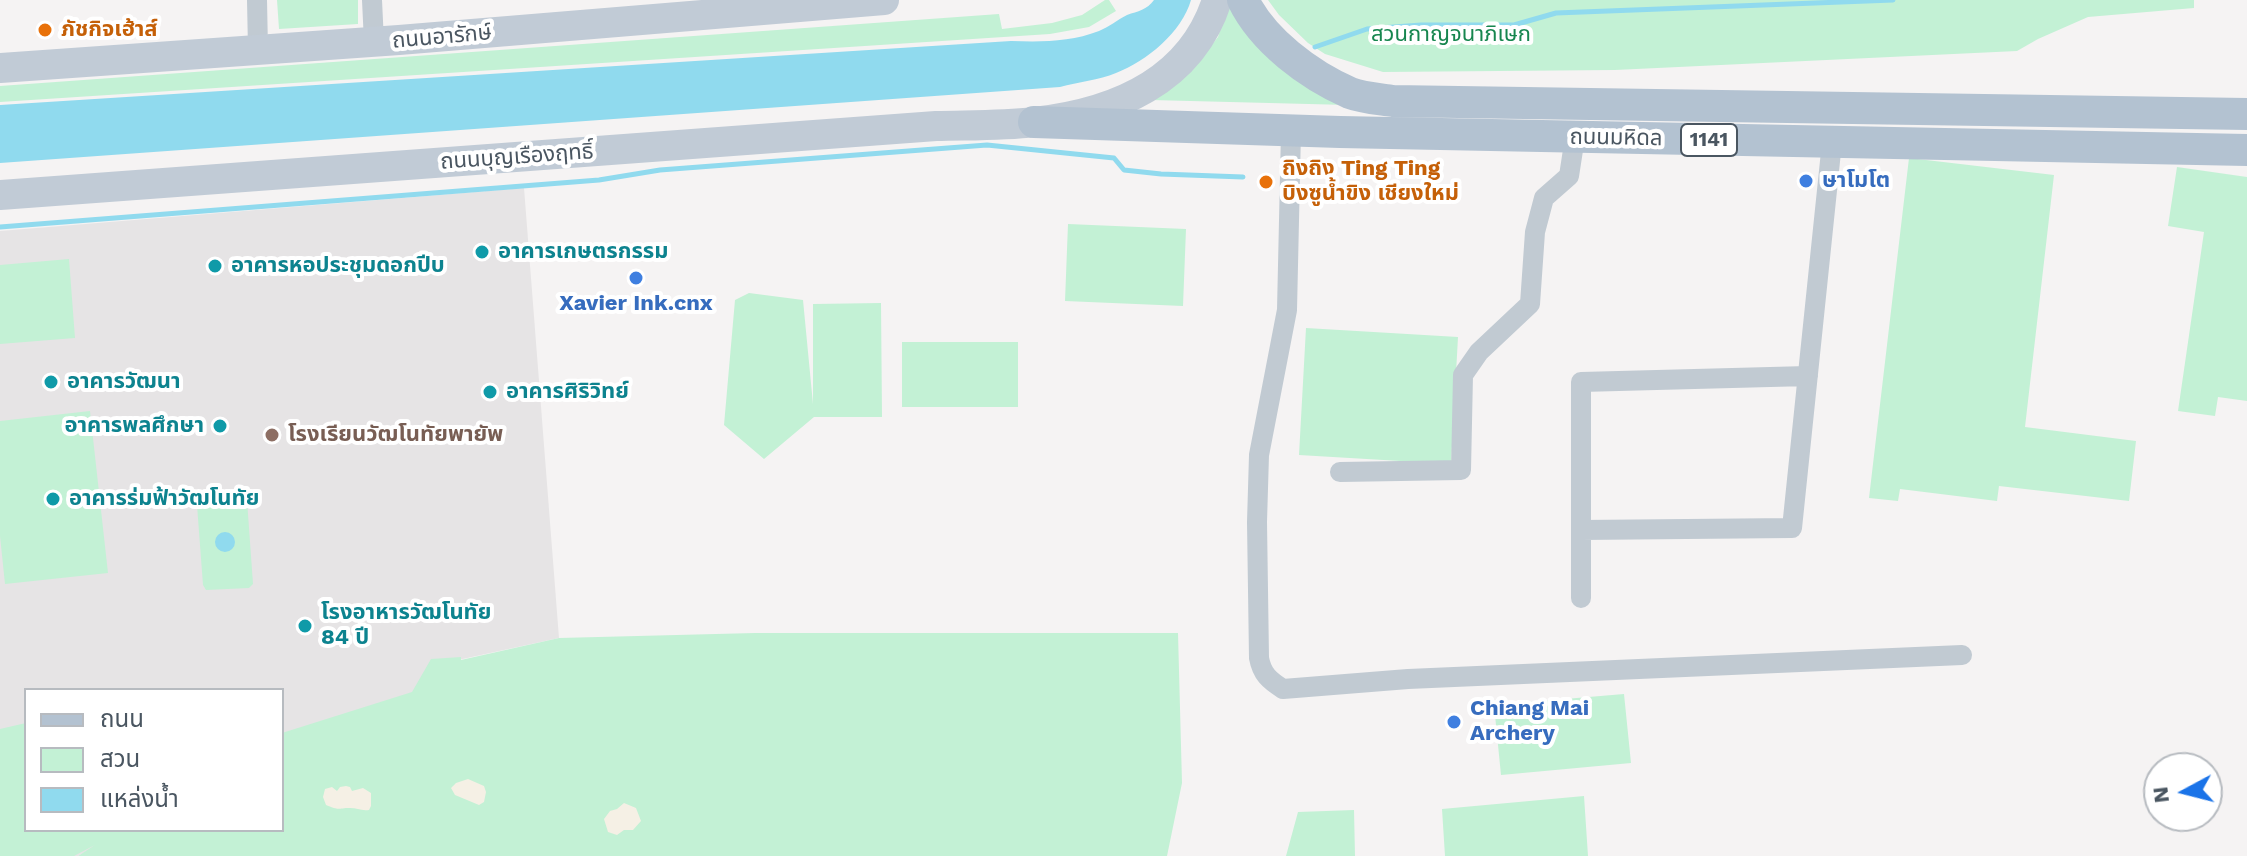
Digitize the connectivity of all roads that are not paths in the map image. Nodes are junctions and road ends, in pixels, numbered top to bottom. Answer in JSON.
{"nodes":[{"id":1,"x":257,"y":0,"type":"edge"},
{"id":2,"x":372,"y":0,"type":"edge"},
{"id":3,"x":884,"y":0,"type":"edge"},
{"id":4,"x":1217,"y":0,"type":"edge"},
{"id":5,"x":1243,"y":0,"type":"edge"},
{"id":6,"x":806,"y":3,"type":"edge"},
{"id":7,"x":690,"y":8,"type":"edge"},
{"id":8,"x":374,"y":42,"type":"junction"},
{"id":9,"x":258,"y":49,"type":"junction"},
{"id":10,"x":0,"y":68,"type":"edge"},
{"id":11,"x":2145,"y":111,"type":"junction"},
{"id":12,"x":2247,"y":114,"type":"edge"},
{"id":13,"x":1034,"y":122,"type":"junction"},
{"id":14,"x":1291,"y":131,"type":"junction"},
{"id":15,"x":1575,"y":137,"type":"junction"},
{"id":16,"x":1832,"y":142,"type":"junction"},
{"id":17,"x":2144,"y":147,"type":"junction"},
{"id":18,"x":2247,"y":150,"type":"edge"},
{"id":19,"x":0,"y":195,"type":"edge"},
{"id":20,"x":1808,"y":376,"type":"junction"},
{"id":21,"x":1340,"y":472,"type":"dead end"},
{"id":22,"x":1581,"y":530,"type":"junction"},
{"id":23,"x":1581,"y":598,"type":"dead end"},
{"id":24,"x":1962,"y":655,"type":"dead end"}],
"edges":[{"from":1,"to":9,"type":"street"},
{"from":2,"to":8,"type":"street"},
{"from":3,"to":6,"type":"main road","name":"ถนนอารักษ์"},
{"from":4,"to":13,"type":"main road","name":"ถนนบุญเรืองฤทธิ์"},
{"from":5,"to":11,"type":"main road","name":"ถนนมหิดล","number":"1141"},
{"from":6,"to":7,"type":"main road","name":"ถนนอารักษ์"},
{"from":7,"to":8,"type":"main road","name":"ถนนอารักษ์"},
{"from":8,"to":9,"type":"main road","name":"ถนนอารักษ์"},
{"from":9,"to":10,"type":"main road","name":"ถนนอารักษ์"},
{"from":11,"to":12,"type":"main road","name":"ถนนมหิดล","number":"1141"},
{"from":11,"to":17,"type":"main road"},
{"from":13,"to":14,"type":"main road","name":"ถนนมหิดล"},
{"from":13,"to":19,"type":"main road","name":"ถนนบุญเรืองฤทธิ์"},
{"from":14,"to":15,"type":"main road","name":"ถนนมหิดล","number":"1141"},
{"from":14,"to":24,"type":"street"},
{"from":15,"to":16,"type":"main road","name":"ถนนมหิดล","number":"1141"},
{"from":15,"to":21,"type":"street"},
{"from":16,"to":17,"type":"main road","name":"ถนนมหิดล","number":"1141"},
{"from":16,"to":20,"type":"street"},
{"from":17,"to":18,"type":"main road","name":"ถนนมหิดล","number":"1141"},
{"from":20,"to":22,"type":"street"},
{"from":20,"to":22,"type":"street"},
{"from":22,"to":23,"type":"street"}]}
